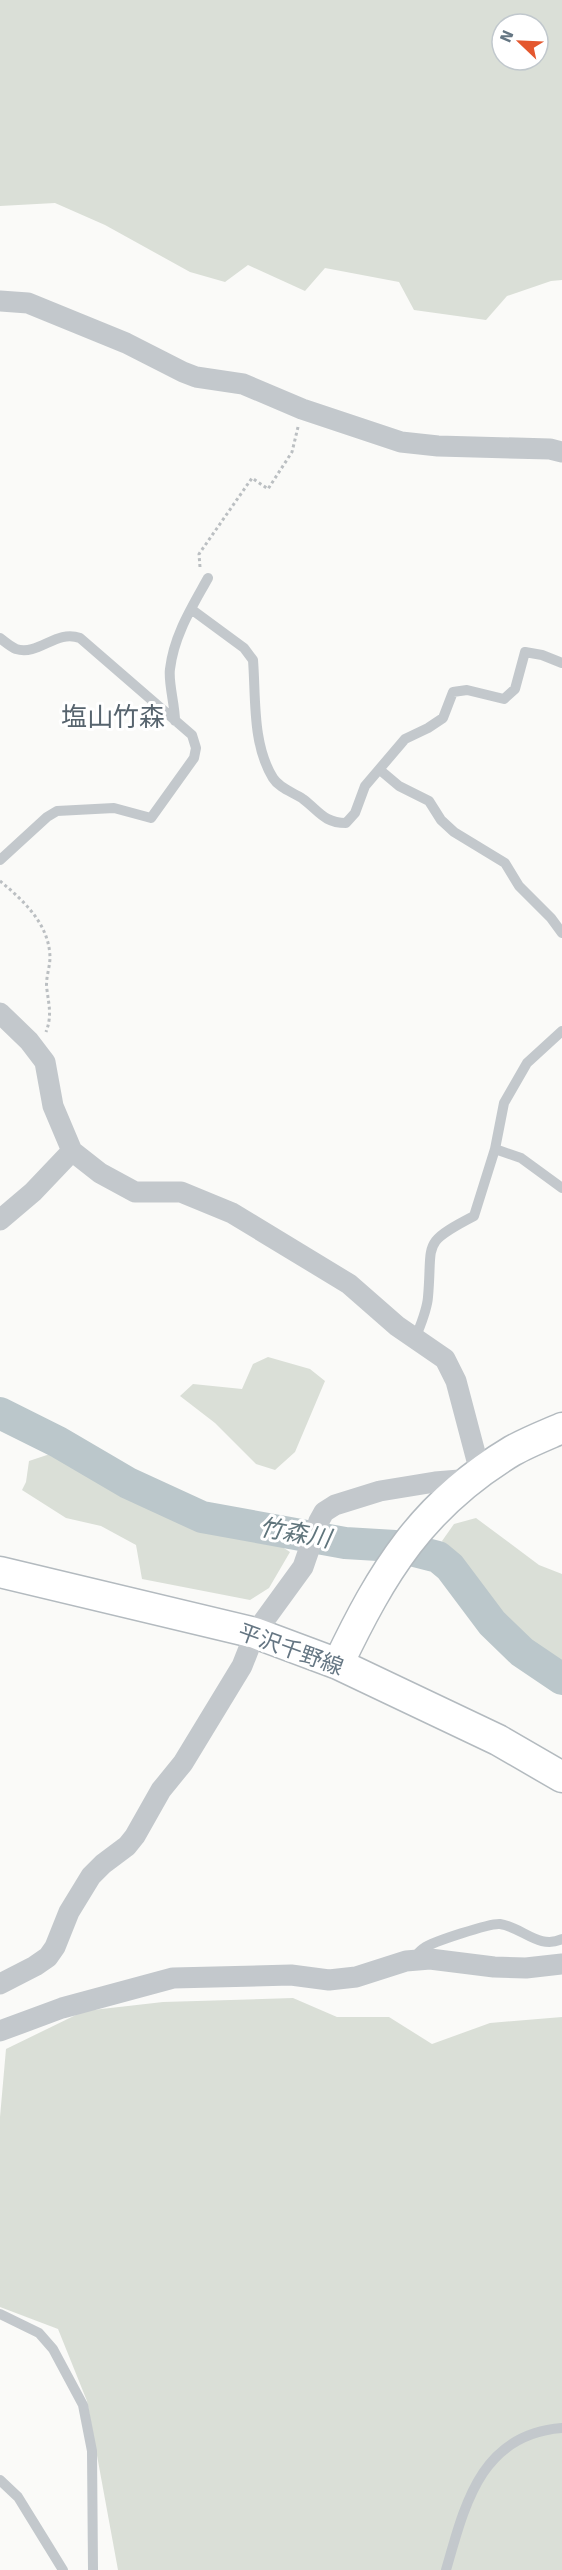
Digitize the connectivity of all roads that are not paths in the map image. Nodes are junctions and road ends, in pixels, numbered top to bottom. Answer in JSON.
{"nodes":[{"id":1,"x":0,"y":301,"type":"edge"},
{"id":2,"x":562,"y":452,"type":"edge"},
{"id":3,"x":208,"y":578,"type":"road end"},
{"id":4,"x":190,"y":609,"type":"junction"},
{"id":5,"x":0,"y":638,"type":"edge"},
{"id":6,"x":562,"y":663,"type":"edge"},
{"id":7,"x":175,"y":721,"type":"junction"},
{"id":8,"x":380,"y":770,"type":"junction"},
{"id":9,"x":0,"y":860,"type":"edge"},
{"id":10,"x":562,"y":933,"type":"edge"},
{"id":11,"x":0,"y":1013,"type":"edge"},
{"id":12,"x":559,"y":1037,"type":"edge"},
{"id":13,"x":495,"y":1149,"type":"junction"},
{"id":14,"x":72,"y":1151,"type":"junction"},
{"id":15,"x":562,"y":1188,"type":"edge"},
{"id":16,"x":0,"y":1220,"type":"edge"},
{"id":17,"x":416,"y":1339,"type":"junction"},
{"id":18,"x":562,"y":1428,"type":"edge"},
{"id":19,"x":476,"y":1476,"type":"junction"},
{"id":20,"x":0,"y":1572,"type":"edge"},
{"id":21,"x":255,"y":1633,"type":"junction"},
{"id":22,"x":338,"y":1664,"type":"junction"},
{"id":23,"x":562,"y":1777,"type":"edge"},
{"id":24,"x":562,"y":1939,"type":"edge"},
{"id":25,"x":412,"y":1961,"type":"junction"},
{"id":26,"x":562,"y":1964,"type":"edge"},
{"id":27,"x":0,"y":1984,"type":"edge"},
{"id":28,"x":0,"y":2031,"type":"edge"},
{"id":29,"x":0,"y":2314,"type":"edge"},
{"id":30,"x":562,"y":2428,"type":"edge"},
{"id":31,"x":0,"y":2480,"type":"edge"},
{"id":32,"x":63,"y":2570,"type":"edge"},
{"id":33,"x":93,"y":2570,"type":"edge"},
{"id":34,"x":446,"y":2570,"type":"edge"}],
"edges":[{"from":1,"to":2,"type":"street"},
{"from":3,"to":4,"type":"lane"},
{"from":4,"to":7,"type":"lane"},
{"from":4,"to":8,"type":"lane"},
{"from":5,"to":7,"type":"lane"},
{"from":6,"to":8,"type":"lane"},
{"from":7,"to":9,"type":"lane"},
{"from":8,"to":10,"type":"lane"},
{"from":11,"to":14,"type":"street"},
{"from":12,"to":13,"type":"lane"},
{"from":13,"to":15,"type":"lane"},
{"from":13,"to":17,"type":"lane"},
{"from":14,"to":16,"type":"street"},
{"from":14,"to":17,"type":"street"},
{"from":17,"to":19,"type":"street"},
{"from":18,"to":19,"type":"main road"},
{"from":19,"to":21,"type":"street"},
{"from":19,"to":22,"type":"main road"},
{"from":20,"to":21,"type":"main road","name":"平沢千野線"},
{"from":21,"to":22,"type":"main road","name":"平沢千野線"},
{"from":21,"to":27,"type":"street"},
{"from":22,"to":23,"type":"main road","name":"平沢千野線"},
{"from":24,"to":25,"type":"lane"},
{"from":25,"to":26,"type":"street"},
{"from":25,"to":28,"type":"street"},
{"from":29,"to":33,"type":"lane"},
{"from":30,"to":34,"type":"lane"},
{"from":31,"to":32,"type":"lane"}]}
